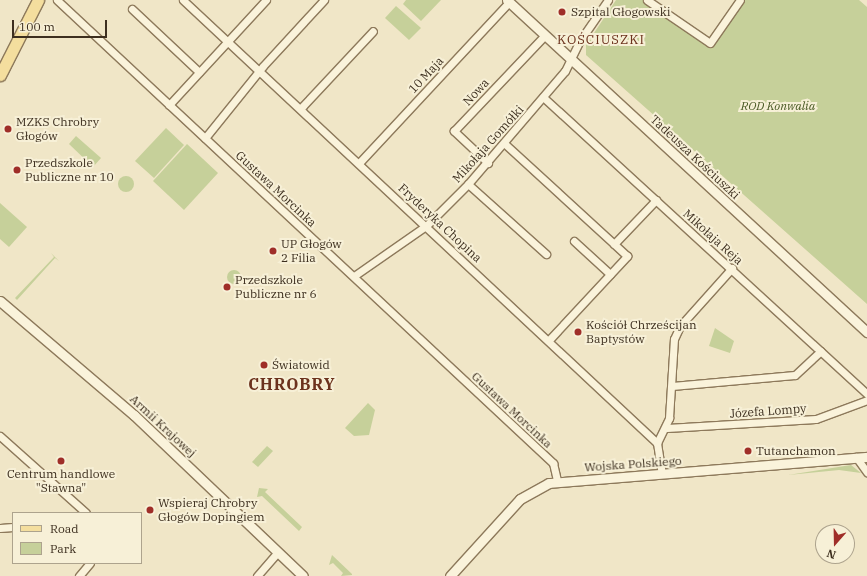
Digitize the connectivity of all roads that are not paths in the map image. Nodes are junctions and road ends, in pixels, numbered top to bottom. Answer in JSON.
{"nodes":[{"id":1,"x":30,"y":0,"type":"edge"},
{"id":2,"x":38,"y":0,"type":"edge"},
{"id":3,"x":57,"y":0,"type":"edge"},
{"id":4,"x":183,"y":0,"type":"edge"},
{"id":5,"x":266,"y":0,"type":"edge"},
{"id":6,"x":324,"y":0,"type":"edge"},
{"id":7,"x":608,"y":0,"type":"edge"},
{"id":8,"x":647,"y":0,"type":"edge"},
{"id":9,"x":740,"y":0,"type":"edge"},
{"id":10,"x":508,"y":1,"type":"edge"},
{"id":11,"x":132,"y":9,"type":"dead end"},
{"id":12,"x":373,"y":31,"type":"dead end"},
{"id":13,"x":545,"y":35,"type":"junction"},
{"id":14,"x":228,"y":41,"type":"junction"},
{"id":15,"x":0,"y":59,"type":"edge"},
{"id":16,"x":570,"y":59,"type":"junction"},
{"id":17,"x":260,"y":71,"type":"junction"},
{"id":18,"x":199,"y":72,"type":"junction"},
{"id":19,"x":0,"y":75,"type":"edge"},
{"id":20,"x":543,"y":97,"type":"junction"},
{"id":21,"x":170,"y":105,"type":"junction"},
{"id":22,"x":301,"y":108,"type":"junction"},
{"id":23,"x":205,"y":138,"type":"junction"},
{"id":24,"x":505,"y":144,"type":"junction"},
{"id":25,"x":359,"y":163,"type":"junction"},
{"id":26,"x":488,"y":163,"type":"junction"},
{"id":27,"x":468,"y":184,"type":"junction"},
{"id":28,"x":656,"y":200,"type":"junction"},
{"id":29,"x":427,"y":225,"type":"junction"},
{"id":30,"x":574,"y":241,"type":"dead end"},
{"id":31,"x":614,"y":244,"type":"junction"},
{"id":32,"x":546,"y":254,"type":"dead end"},
{"id":33,"x":732,"y":268,"type":"junction"},
{"id":34,"x":610,"y":274,"type":"junction"},
{"id":35,"x":354,"y":276,"type":"junction"},
{"id":36,"x":0,"y":301,"type":"edge"},
{"id":37,"x":867,"y":332,"type":"edge"},
{"id":38,"x":549,"y":340,"type":"junction"},
{"id":39,"x":821,"y":351,"type":"junction"},
{"id":40,"x":672,"y":386,"type":"junction"},
{"id":41,"x":867,"y":394,"type":"edge"},
{"id":42,"x":867,"y":400,"type":"edge"},
{"id":43,"x":667,"y":428,"type":"junction"},
{"id":44,"x":0,"y":436,"type":"edge"},
{"id":45,"x":657,"y":443,"type":"junction"},
{"id":46,"x":867,"y":452,"type":"edge"},
{"id":47,"x":856,"y":457,"type":"junction"},
{"id":48,"x":867,"y":458,"type":"edge"},
{"id":49,"x":867,"y":472,"type":"edge"},
{"id":50,"x":662,"y":474,"type":"junction"},
{"id":51,"x":557,"y":482,"type":"junction"},
{"id":52,"x":85,"y":512,"type":"edge"},
{"id":53,"x":12,"y":527,"type":"edge"},
{"id":54,"x":0,"y":528,"type":"edge"},
{"id":55,"x":278,"y":552,"type":"junction"},
{"id":56,"x":89,"y":564,"type":"edge"},
{"id":57,"x":79,"y":576,"type":"edge"},
{"id":58,"x":257,"y":576,"type":"edge"},
{"id":59,"x":303,"y":576,"type":"edge"},
{"id":60,"x":450,"y":576,"type":"edge"}],
"edges":[{"from":1,"to":15,"type":"main road"},
{"from":2,"to":19,"type":"main road"},
{"from":3,"to":21,"type":"street","name":"Gustawa Morcinka"},
{"from":4,"to":14,"type":"street","name":"Fryderyka Chopina"},
{"from":5,"to":14,"type":"street"},
{"from":6,"to":17,"type":"street"},
{"from":7,"to":16,"type":"street","name":"Mikołaja Gomółki"},
{"from":8,"to":9,"type":"street"},
{"from":10,"to":13,"type":"street","name":"Tadeusza Kościuszki"},
{"from":10,"to":25,"type":"street","name":"10 Maja"},
{"from":11,"to":18,"type":"street"},
{"from":12,"to":22,"type":"street"},
{"from":13,"to":16,"type":"street","name":"Tadeusza Kościuszki"},
{"from":13,"to":26,"type":"street","name":"Nowa"},
{"from":14,"to":17,"type":"street","name":"Fryderyka Chopina"},
{"from":14,"to":18,"type":"street"},
{"from":16,"to":20,"type":"street","name":"Mikołaja Gomółki"},
{"from":16,"to":37,"type":"street","name":"Tadeusza Kościuszki"},
{"from":17,"to":22,"type":"street","name":"Fryderyka Chopina"},
{"from":17,"to":23,"type":"street"},
{"from":18,"to":21,"type":"street"},
{"from":20,"to":24,"type":"street","name":"Mikołaja Gomółki"},
{"from":20,"to":28,"type":"street","name":"Mikołaja Reja"},
{"from":21,"to":23,"type":"street","name":"Gustawa Morcinka"},
{"from":22,"to":25,"type":"street","name":"Fryderyka Chopina"},
{"from":23,"to":35,"type":"street","name":"Gustawa Morcinka"},
{"from":24,"to":26,"type":"street","name":"Mikołaja Gomółki"},
{"from":24,"to":31,"type":"street"},
{"from":25,"to":29,"type":"street","name":"Fryderyka Chopina"},
{"from":26,"to":27,"type":"street","name":"Mikołaja Gomółki"},
{"from":27,"to":29,"type":"street","name":"Mikołaja Gomółki"},
{"from":27,"to":32,"type":"street"},
{"from":28,"to":31,"type":"street"},
{"from":28,"to":33,"type":"street","name":"Mikołaja Reja"},
{"from":29,"to":35,"type":"street","name":"Mikołaja Gomółki"},
{"from":29,"to":38,"type":"street","name":"Fryderyka Chopina"},
{"from":30,"to":34,"type":"street"},
{"from":31,"to":34,"type":"street"},
{"from":33,"to":39,"type":"street","name":"Mikołaja Reja"},
{"from":33,"to":40,"type":"street"},
{"from":34,"to":38,"type":"street"},
{"from":35,"to":51,"type":"street","name":"Gustawa Morcinka"},
{"from":36,"to":55,"type":"street","name":"Armii Krajowej"},
{"from":38,"to":45,"type":"street","name":"Fryderyka Chopina"},
{"from":39,"to":40,"type":"street"},
{"from":39,"to":41,"type":"street","name":"Mikołaja Reja"},
{"from":40,"to":43,"type":"street"},
{"from":42,"to":43,"type":"street","name":"Józefa Lompy"},
{"from":43,"to":45,"type":"street"},
{"from":44,"to":52,"type":"street"},
{"from":45,"to":50,"type":"street"},
{"from":46,"to":47,"type":"street","name":"Wojska Polskiego"},
{"from":47,"to":48,"type":"street","name":"Wojska Polskiego"},
{"from":47,"to":49,"type":"street"},
{"from":47,"to":50,"type":"street","name":"Wojska Polskiego"},
{"from":50,"to":51,"type":"street","name":"Wojska Polskiego"},
{"from":51,"to":60,"type":"street","name":"Wojska Polskiego"},
{"from":53,"to":54,"type":"street"},
{"from":55,"to":58,"type":"street"},
{"from":55,"to":59,"type":"street","name":"Armii Krajowej"},
{"from":56,"to":57,"type":"street"}]}
